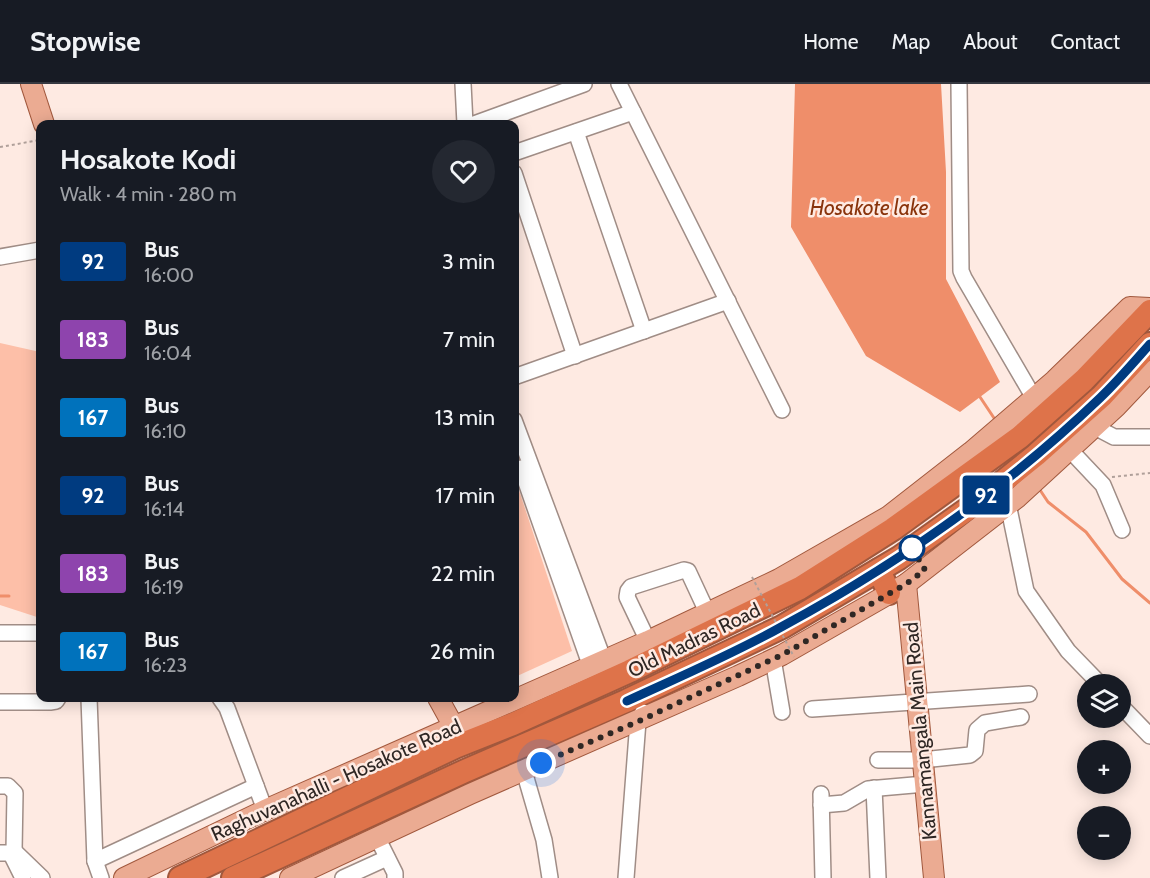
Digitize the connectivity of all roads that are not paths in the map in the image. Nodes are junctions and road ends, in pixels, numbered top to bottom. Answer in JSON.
{"nodes":[{"id":1,"x":31,"y":84,"type":"edge"},
{"id":2,"x":463,"y":84,"type":"edge"},
{"id":3,"x":584,"y":84,"type":"edge"},
{"id":4,"x":620,"y":84,"type":"edge"},
{"id":5,"x":959,"y":84,"type":"edge"},
{"id":6,"x":633,"y":112,"type":"junction"},
{"id":7,"x":43,"y":120,"type":"edge"},
{"id":8,"x":465,"y":120,"type":"edge"},
{"id":9,"x":485,"y":120,"type":"edge"},
{"id":10,"x":576,"y":132,"type":"junction"},
{"id":11,"x":519,"y":151,"type":"edge"},
{"id":12,"x":519,"y":189,"type":"edge"},
{"id":13,"x":36,"y":251,"type":"edge"},
{"id":14,"x":0,"y":257,"type":"edge"},
{"id":15,"x":728,"y":301,"type":"junction"},
{"id":16,"x":1150,"y":310,"type":"edge"},
{"id":17,"x":644,"y":331,"type":"junction"},
{"id":18,"x":1150,"y":344,"type":"edge"},
{"id":19,"x":575,"y":356,"type":"junction"},
{"id":20,"x":1150,"y":371,"type":"edge"},
{"id":21,"x":519,"y":375,"type":"edge"},
{"id":22,"x":782,"y":410,"type":"dead end"},
{"id":23,"x":1031,"y":410,"type":"junction"},
{"id":24,"x":1095,"y":427,"type":"junction"},
{"id":25,"x":519,"y":435,"type":"edge"},
{"id":26,"x":1150,"y":437,"type":"edge"},
{"id":27,"x":1059,"y":451,"type":"junction"},
{"id":28,"x":519,"y":463,"type":"edge"},
{"id":29,"x":1008,"y":495,"type":"junction"},
{"id":30,"x":1122,"y":530,"type":"dead end"},
{"id":31,"x":879,"y":570,"type":"junction"},
{"id":32,"x":783,"y":587,"type":"junction"},
{"id":33,"x":897,"y":589,"type":"junction"},
{"id":34,"x":708,"y":614,"type":"junction"},
{"id":35,"x":0,"y":633,"type":"edge"},
{"id":36,"x":36,"y":633,"type":"edge"},
{"id":37,"x":648,"y":641,"type":"junction"},
{"id":38,"x":773,"y":659,"type":"junction"},
{"id":39,"x":597,"y":664,"type":"junction"},
{"id":40,"x":1090,"y":674,"type":"edge"},
{"id":41,"x":654,"y":688,"type":"junction"},
{"id":42,"x":1029,"y":694,"type":"dead end"},
{"id":43,"x":519,"y":698,"type":"edge"},
{"id":44,"x":0,"y":702,"type":"edge"},
{"id":45,"x":36,"y":702,"type":"edge"},
{"id":46,"x":89,"y":702,"type":"edge"},
{"id":47,"x":223,"y":702,"type":"edge"},
{"id":48,"x":440,"y":702,"type":"edge"},
{"id":49,"x":511,"y":702,"type":"edge"},
{"id":50,"x":917,"y":703,"type":"junction"},
{"id":51,"x":812,"y":709,"type":"dead end"},
{"id":52,"x":782,"y":712,"type":"dead end"},
{"id":53,"x":1131,"y":716,"type":"edge"},
{"id":54,"x":1021,"y":717,"type":"dead end"},
{"id":55,"x":639,"y":721,"type":"junction"},
{"id":56,"x":454,"y":727,"type":"junction"},
{"id":57,"x":1150,"y":736,"type":"edge"},
{"id":58,"x":878,"y":760,"type":"dead end"},
{"id":59,"x":922,"y":760,"type":"junction"},
{"id":60,"x":524,"y":771,"type":"junction"},
{"id":61,"x":925,"y":784,"type":"junction"},
{"id":62,"x":0,"y":786,"type":"edge"},
{"id":63,"x":256,"y":786,"type":"junction"},
{"id":64,"x":874,"y":788,"type":"junction"},
{"id":65,"x":265,"y":810,"type":"junction"},
{"id":66,"x":376,"y":837,"type":"junction"},
{"id":67,"x":8,"y":852,"type":"edge"},
{"id":68,"x":387,"y":858,"type":"junction"},
{"id":69,"x":94,"y":861,"type":"junction"},
{"id":70,"x":23,"y":878,"type":"edge"},
{"id":71,"x":42,"y":878,"type":"edge"},
{"id":72,"x":101,"y":878,"type":"edge"},
{"id":73,"x":124,"y":878,"type":"edge"},
{"id":74,"x":180,"y":878,"type":"edge"},
{"id":75,"x":233,"y":878,"type":"edge"},
{"id":76,"x":290,"y":878,"type":"edge"},
{"id":77,"x":342,"y":878,"type":"edge"},
{"id":78,"x":395,"y":878,"type":"edge"},
{"id":79,"x":550,"y":878,"type":"edge"},
{"id":80,"x":626,"y":878,"type":"edge"},
{"id":81,"x":822,"y":878,"type":"edge"},
{"id":82,"x":878,"y":878,"type":"edge"},
{"id":83,"x":933,"y":878,"type":"edge"}],
"edges":[{"from":1,"to":7,"type":"main road"},
{"from":2,"to":8,"type":"street"},
{"from":3,"to":9,"type":"street"},
{"from":4,"to":6,"type":"street"},
{"from":5,"to":23,"type":"street"},
{"from":6,"to":10,"type":"street"},
{"from":6,"to":15,"type":"street"},
{"from":10,"to":11,"type":"street"},
{"from":10,"to":17,"type":"street"},
{"from":12,"to":19,"type":"street"},
{"from":13,"to":14,"type":"street"},
{"from":15,"to":17,"type":"street"},
{"from":15,"to":22,"type":"street"},
{"from":16,"to":23,"type":"highway","name":"Old Madras Road"},
{"from":17,"to":19,"type":"street"},
{"from":18,"to":27,"type":"highway","name":"Old Madras Road"},
{"from":19,"to":21,"type":"street"},
{"from":20,"to":24,"type":"main road"},
{"from":23,"to":32,"type":"highway","name":"Old Madras Road"},
{"from":24,"to":26,"type":"street"},
{"from":24,"to":27,"type":"main road"},
{"from":25,"to":39,"type":"street"},
{"from":27,"to":29,"type":"highway","name":"Old Madras Road"},
{"from":27,"to":30,"type":"street"},
{"from":28,"to":39,"type":"street"},
{"from":29,"to":31,"type":"highway","name":"Old Madras Road"},
{"from":29,"to":33,"type":"main road"},
{"from":29,"to":40,"type":"street"},
{"from":31,"to":33,"type":"highway"},
{"from":31,"to":41,"type":"highway","name":"Old Madras Road"},
{"from":32,"to":34,"type":"main road","name":"Raghuvanahalli - Hosakote Road"},
{"from":32,"to":74,"type":"highway","name":"Old Madras Road"},
{"from":33,"to":38,"type":"main road"},
{"from":33,"to":50,"type":"main road","name":"Kannamangala Main Road"},
{"from":34,"to":37,"type":"main road","name":"Raghuvanahalli - Hosakote Road"},
{"from":34,"to":37,"type":"street"},
{"from":35,"to":36,"type":"street"},
{"from":37,"to":39,"type":"main road","name":"Raghuvanahalli - Hosakote Road"},
{"from":38,"to":52,"type":"street"},
{"from":38,"to":55,"type":"main road"},
{"from":39,"to":43,"type":"main road","name":"Raghuvanahalli - Hosakote Road"},
{"from":41,"to":55,"type":"street"},
{"from":41,"to":75,"type":"highway","name":"Old Madras Road"},
{"from":42,"to":50,"type":"street"},
{"from":44,"to":45,"type":"street"},
{"from":46,"to":69,"type":"street"},
{"from":47,"to":63,"type":"street"},
{"from":48,"to":56,"type":"main road"},
{"from":49,"to":56,"type":"main road","name":"Raghuvanahalli - Hosakote Road"},
{"from":50,"to":51,"type":"street"},
{"from":50,"to":59,"type":"main road","name":"Kannamangala Main Road"},
{"from":53,"to":57,"type":"street"},
{"from":54,"to":59,"type":"street"},
{"from":55,"to":60,"type":"main road"},
{"from":55,"to":80,"type":"street"},
{"from":56,"to":65,"type":"main road","name":"Raghuvanahalli - Hosakote Road"},
{"from":58,"to":59,"type":"street"},
{"from":59,"to":61,"type":"main road","name":"Kannamangala Main Road"},
{"from":60,"to":66,"type":"main road"},
{"from":60,"to":79,"type":"street"},
{"from":61,"to":64,"type":"street"},
{"from":61,"to":83,"type":"main road","name":"Kannamangala Main Road"},
{"from":62,"to":67,"type":"street"},
{"from":63,"to":65,"type":"street"},
{"from":63,"to":69,"type":"street"},
{"from":64,"to":81,"type":"street"},
{"from":64,"to":82,"type":"street"},
{"from":65,"to":73,"type":"main road","name":"Raghuvanahalli - Hosakote Road"},
{"from":66,"to":68,"type":"street"},
{"from":66,"to":76,"type":"main road"},
{"from":67,"to":70,"type":"street"},
{"from":67,"to":71,"type":"street"},
{"from":68,"to":77,"type":"street"},
{"from":68,"to":78,"type":"street"},
{"from":69,"to":72,"type":"street"}]}
